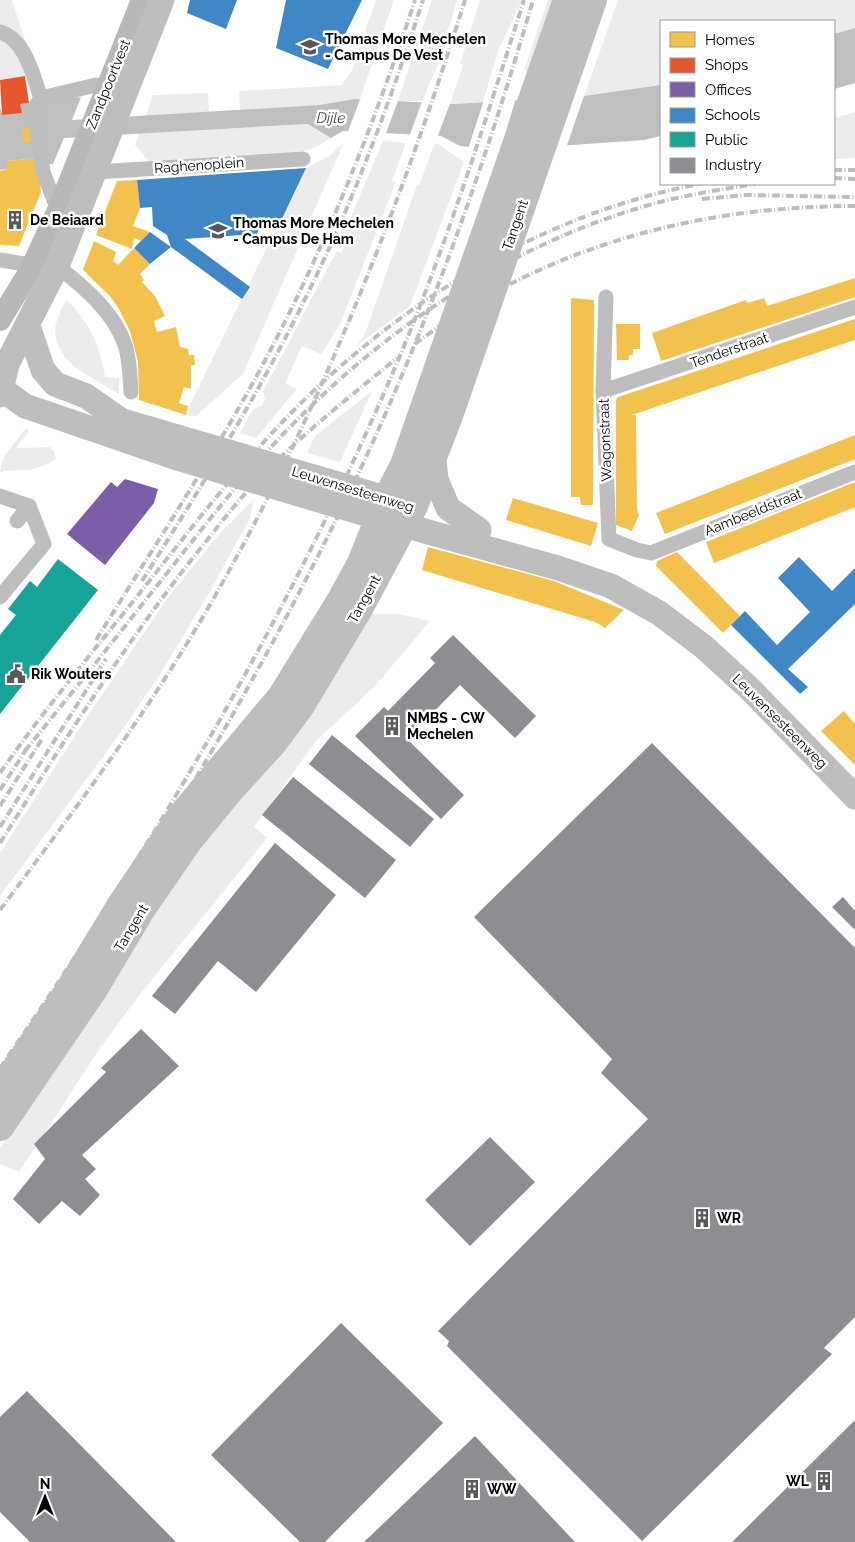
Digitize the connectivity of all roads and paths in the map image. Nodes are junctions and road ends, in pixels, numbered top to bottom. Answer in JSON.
{"nodes":[{"id":1,"x":157,"y":0,"type":"edge"},
{"id":2,"x":567,"y":0,"type":"edge"},
{"id":3,"x":593,"y":0,"type":"edge"},
{"id":4,"x":0,"y":32,"type":"edge"},
{"id":5,"x":98,"y":94,"type":"junction"},
{"id":6,"x":41,"y":98,"type":"junction"},
{"id":7,"x":303,"y":159,"type":"dead end"},
{"id":8,"x":89,"y":169,"type":"junction"},
{"id":9,"x":521,"y":172,"type":"junction"},
{"id":10,"x":58,"y":210,"type":"junction"},
{"id":11,"x":0,"y":260,"type":"edge"},
{"id":12,"x":57,"y":266,"type":"junction"},
{"id":13,"x":31,"y":268,"type":"junction"},
{"id":14,"x":606,"y":297,"type":"dead end"},
{"id":15,"x":855,"y":307,"type":"edge"},
{"id":16,"x":0,"y":320,"type":"edge"},
{"id":17,"x":28,"y":326,"type":"junction"},
{"id":18,"x":604,"y":391,"type":"junction"},
{"id":19,"x":1,"y":392,"type":"edge"},
{"id":20,"x":132,"y":392,"type":"dead end"},
{"id":21,"x":122,"y":421,"type":"junction"},
{"id":22,"x":433,"y":451,"type":"junction"},
{"id":23,"x":855,"y":472,"type":"edge"},
{"id":24,"x":0,"y":496,"type":"edge"},
{"id":25,"x":29,"y":506,"type":"junction"},
{"id":26,"x":396,"y":512,"type":"junction"},
{"id":27,"x":17,"y":521,"type":"dead end"},
{"id":28,"x":479,"y":530,"type":"junction"},
{"id":29,"x":651,"y":553,"type":"joint"},
{"id":30,"x":0,"y":597,"type":"edge"},
{"id":31,"x":704,"y":647,"type":"junction"},
{"id":32,"x":855,"y":797,"type":"edge"},
{"id":33,"x":0,"y":1092,"type":"edge"},
{"id":34,"x":0,"y":1127,"type":"edge"}],
"edges":[{"from":1,"to":5,"type":"street","name":"Zandpoortvest"},
{"from":1,"to":8,"type":"main road","name":"Zandpoortvest"},
{"from":2,"to":9,"type":"highway","name":"Tangent"},
{"from":3,"to":9,"type":"highway","name":"Tangent"},
{"from":4,"to":6,"type":"street"},
{"from":5,"to":6,"type":"street"},
{"from":5,"to":8,"type":"street","name":"Zandpoortvest"},
{"from":6,"to":10,"type":"street"},
{"from":7,"to":8,"type":"street","name":"Raghenoplein"},
{"from":8,"to":10,"type":"street"},
{"from":8,"to":12,"type":"main road"},
{"from":9,"to":22,"type":"highway","name":"Tangent"},
{"from":9,"to":26,"type":"highway","name":"Tangent"},
{"from":10,"to":13,"type":"street"},
{"from":11,"to":13,"type":"street"},
{"from":12,"to":17,"type":"main road"},
{"from":12,"to":20,"type":"street"},
{"from":13,"to":16,"type":"street"},
{"from":14,"to":18,"type":"street","name":"Wagonstraat"},
{"from":15,"to":18,"type":"street","name":"Tenderstraat"},
{"from":17,"to":19,"type":"main road"},
{"from":17,"to":21,"type":"main road"},
{"from":18,"to":29,"type":"street","name":"Wagonstraat"},
{"from":19,"to":21,"type":"main road","name":"Leuvensesteenweg"},
{"from":19,"to":26,"type":"main road","name":"Leuvensesteenweg"},
{"from":21,"to":26,"type":"main road","name":"Leuvensesteenweg"},
{"from":22,"to":26,"type":"highway","name":"Tangent"},
{"from":22,"to":28,"type":"main road"},
{"from":23,"to":29,"type":"street","name":"Aambeeldstraat"},
{"from":24,"to":25,"type":"street"},
{"from":25,"to":27,"type":"street"},
{"from":25,"to":30,"type":"street"},
{"from":26,"to":28,"type":"main road","name":"Leuvensesteenweg"},
{"from":26,"to":31,"type":"main road","name":"Leuvensesteenweg"},
{"from":26,"to":33,"type":"highway","name":"Tangent"},
{"from":26,"to":34,"type":"highway","name":"Tangent"},
{"from":28,"to":31,"type":"main road","name":"Leuvensesteenweg"},
{"from":31,"to":32,"type":"main road","name":"Leuvensesteenweg"}]}
